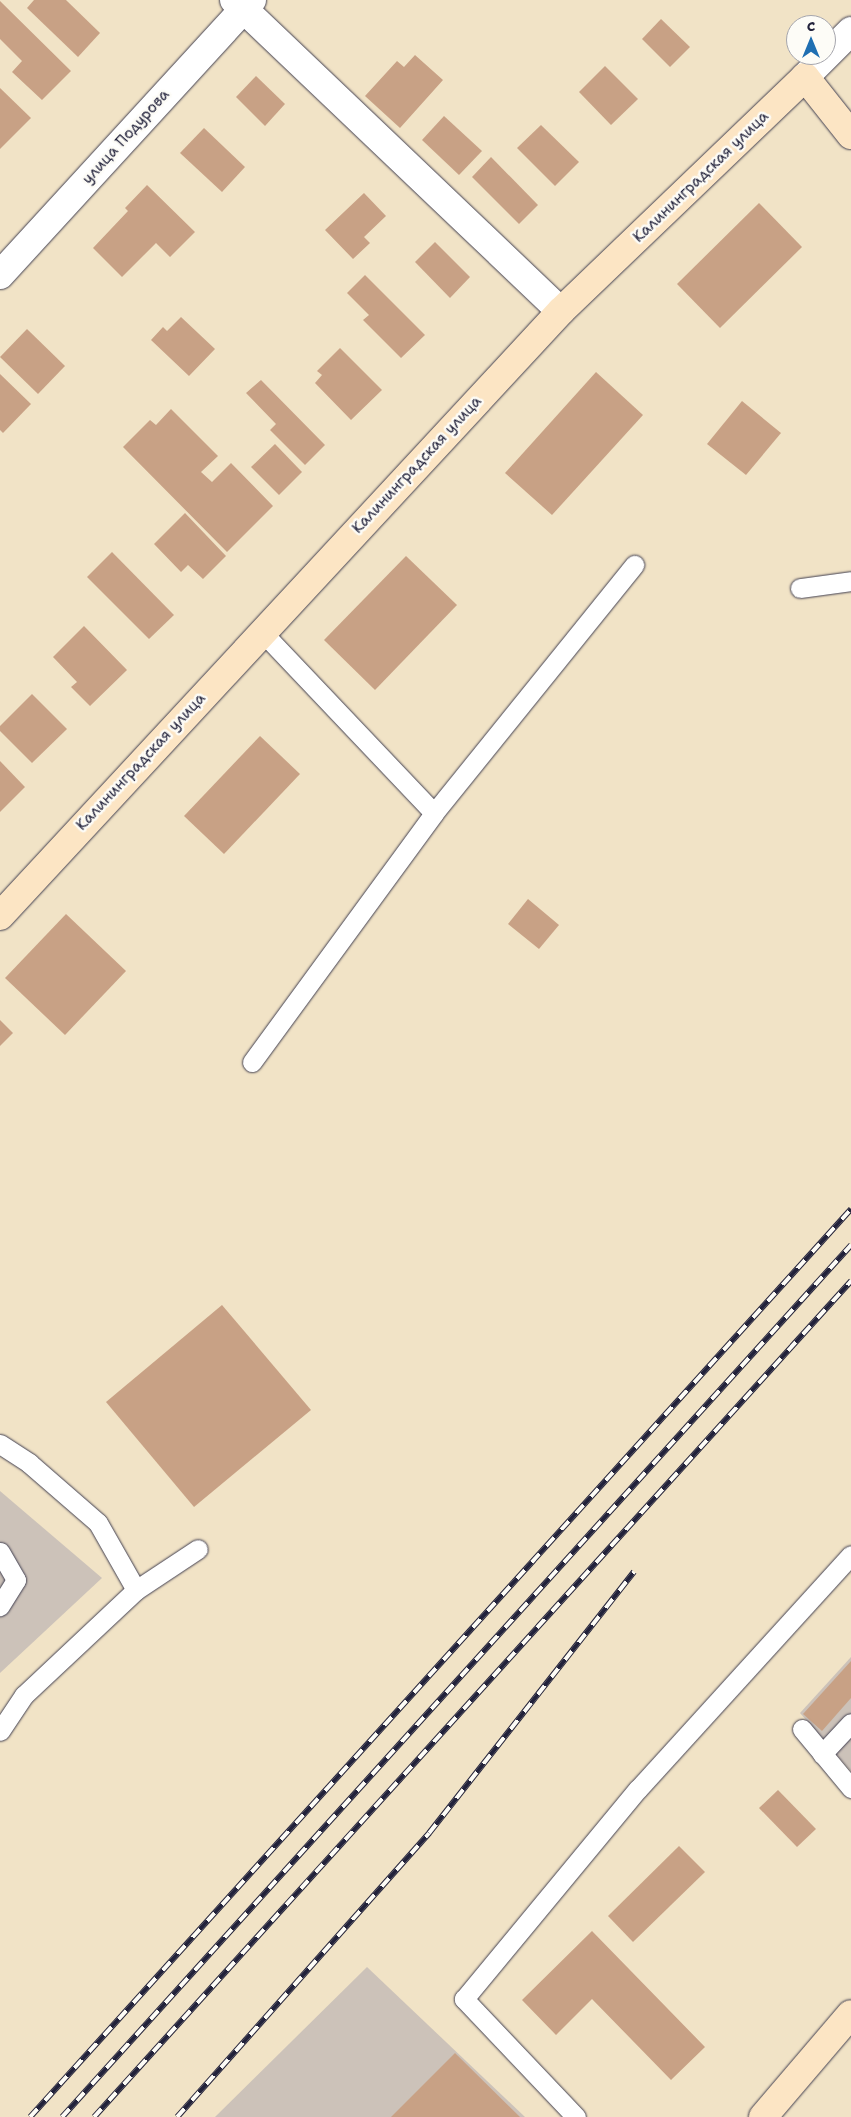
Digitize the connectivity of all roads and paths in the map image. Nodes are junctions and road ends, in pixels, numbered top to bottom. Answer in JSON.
{"nodes":[{"id":1,"x":243,"y":3,"type":"edge"},
{"id":2,"x":851,"y":31,"type":"edge"},
{"id":3,"x":805,"y":77,"type":"junction"},
{"id":4,"x":851,"y":135,"type":"edge"},
{"id":5,"x":0,"y":275,"type":"edge"},
{"id":6,"x":561,"y":311,"type":"junction"},
{"id":7,"x":634,"y":565,"type":"dead end"},
{"id":8,"x":851,"y":581,"type":"edge"},
{"id":9,"x":800,"y":588,"type":"dead end"},
{"id":10,"x":261,"y":632,"type":"junction"},
{"id":11,"x":434,"y":813,"type":"junction"},
{"id":12,"x":0,"y":916,"type":"edge"},
{"id":13,"x":252,"y":1062,"type":"dead end"},
{"id":14,"x":0,"y":1444,"type":"edge"},
{"id":15,"x":198,"y":1549,"type":"dead end"},
{"id":16,"x":0,"y":1552,"type":"edge"},
{"id":17,"x":851,"y":1555,"type":"edge"},
{"id":18,"x":136,"y":1590,"type":"junction"},
{"id":19,"x":0,"y":1606,"type":"edge"},
{"id":20,"x":851,"y":1723,"type":"edge"},
{"id":21,"x":802,"y":1729,"type":"dead end"},
{"id":22,"x":0,"y":1731,"type":"edge"},
{"id":23,"x":822,"y":1754,"type":"junction"},
{"id":24,"x":851,"y":1788,"type":"edge"},
{"id":25,"x":851,"y":2014,"type":"edge"},
{"id":26,"x":576,"y":2117,"type":"edge"},
{"id":27,"x":763,"y":2117,"type":"edge"}],
"edges":[{"from":1,"to":5,"type":"street","name":"улица Подурова"},
{"from":1,"to":6,"type":"street"},
{"from":2,"to":3,"type":"street","name":"Калининградская улица"},
{"from":3,"to":4,"type":"street"},
{"from":3,"to":6,"type":"street","name":"Калининградская улица"},
{"from":6,"to":10,"type":"street","name":"Калининградская улица"},
{"from":7,"to":11,"type":"lane"},
{"from":8,"to":9,"type":"lane"},
{"from":10,"to":11,"type":"lane"},
{"from":10,"to":12,"type":"street","name":"Калининградская улица"},
{"from":11,"to":13,"type":"lane"},
{"from":14,"to":18,"type":"lane"},
{"from":15,"to":18,"type":"lane"},
{"from":16,"to":19,"type":"lane"},
{"from":17,"to":26,"type":"lane"},
{"from":18,"to":22,"type":"lane"},
{"from":20,"to":23,"type":"lane"},
{"from":21,"to":23,"type":"lane"},
{"from":23,"to":24,"type":"lane"},
{"from":25,"to":27,"type":"street"}]}
